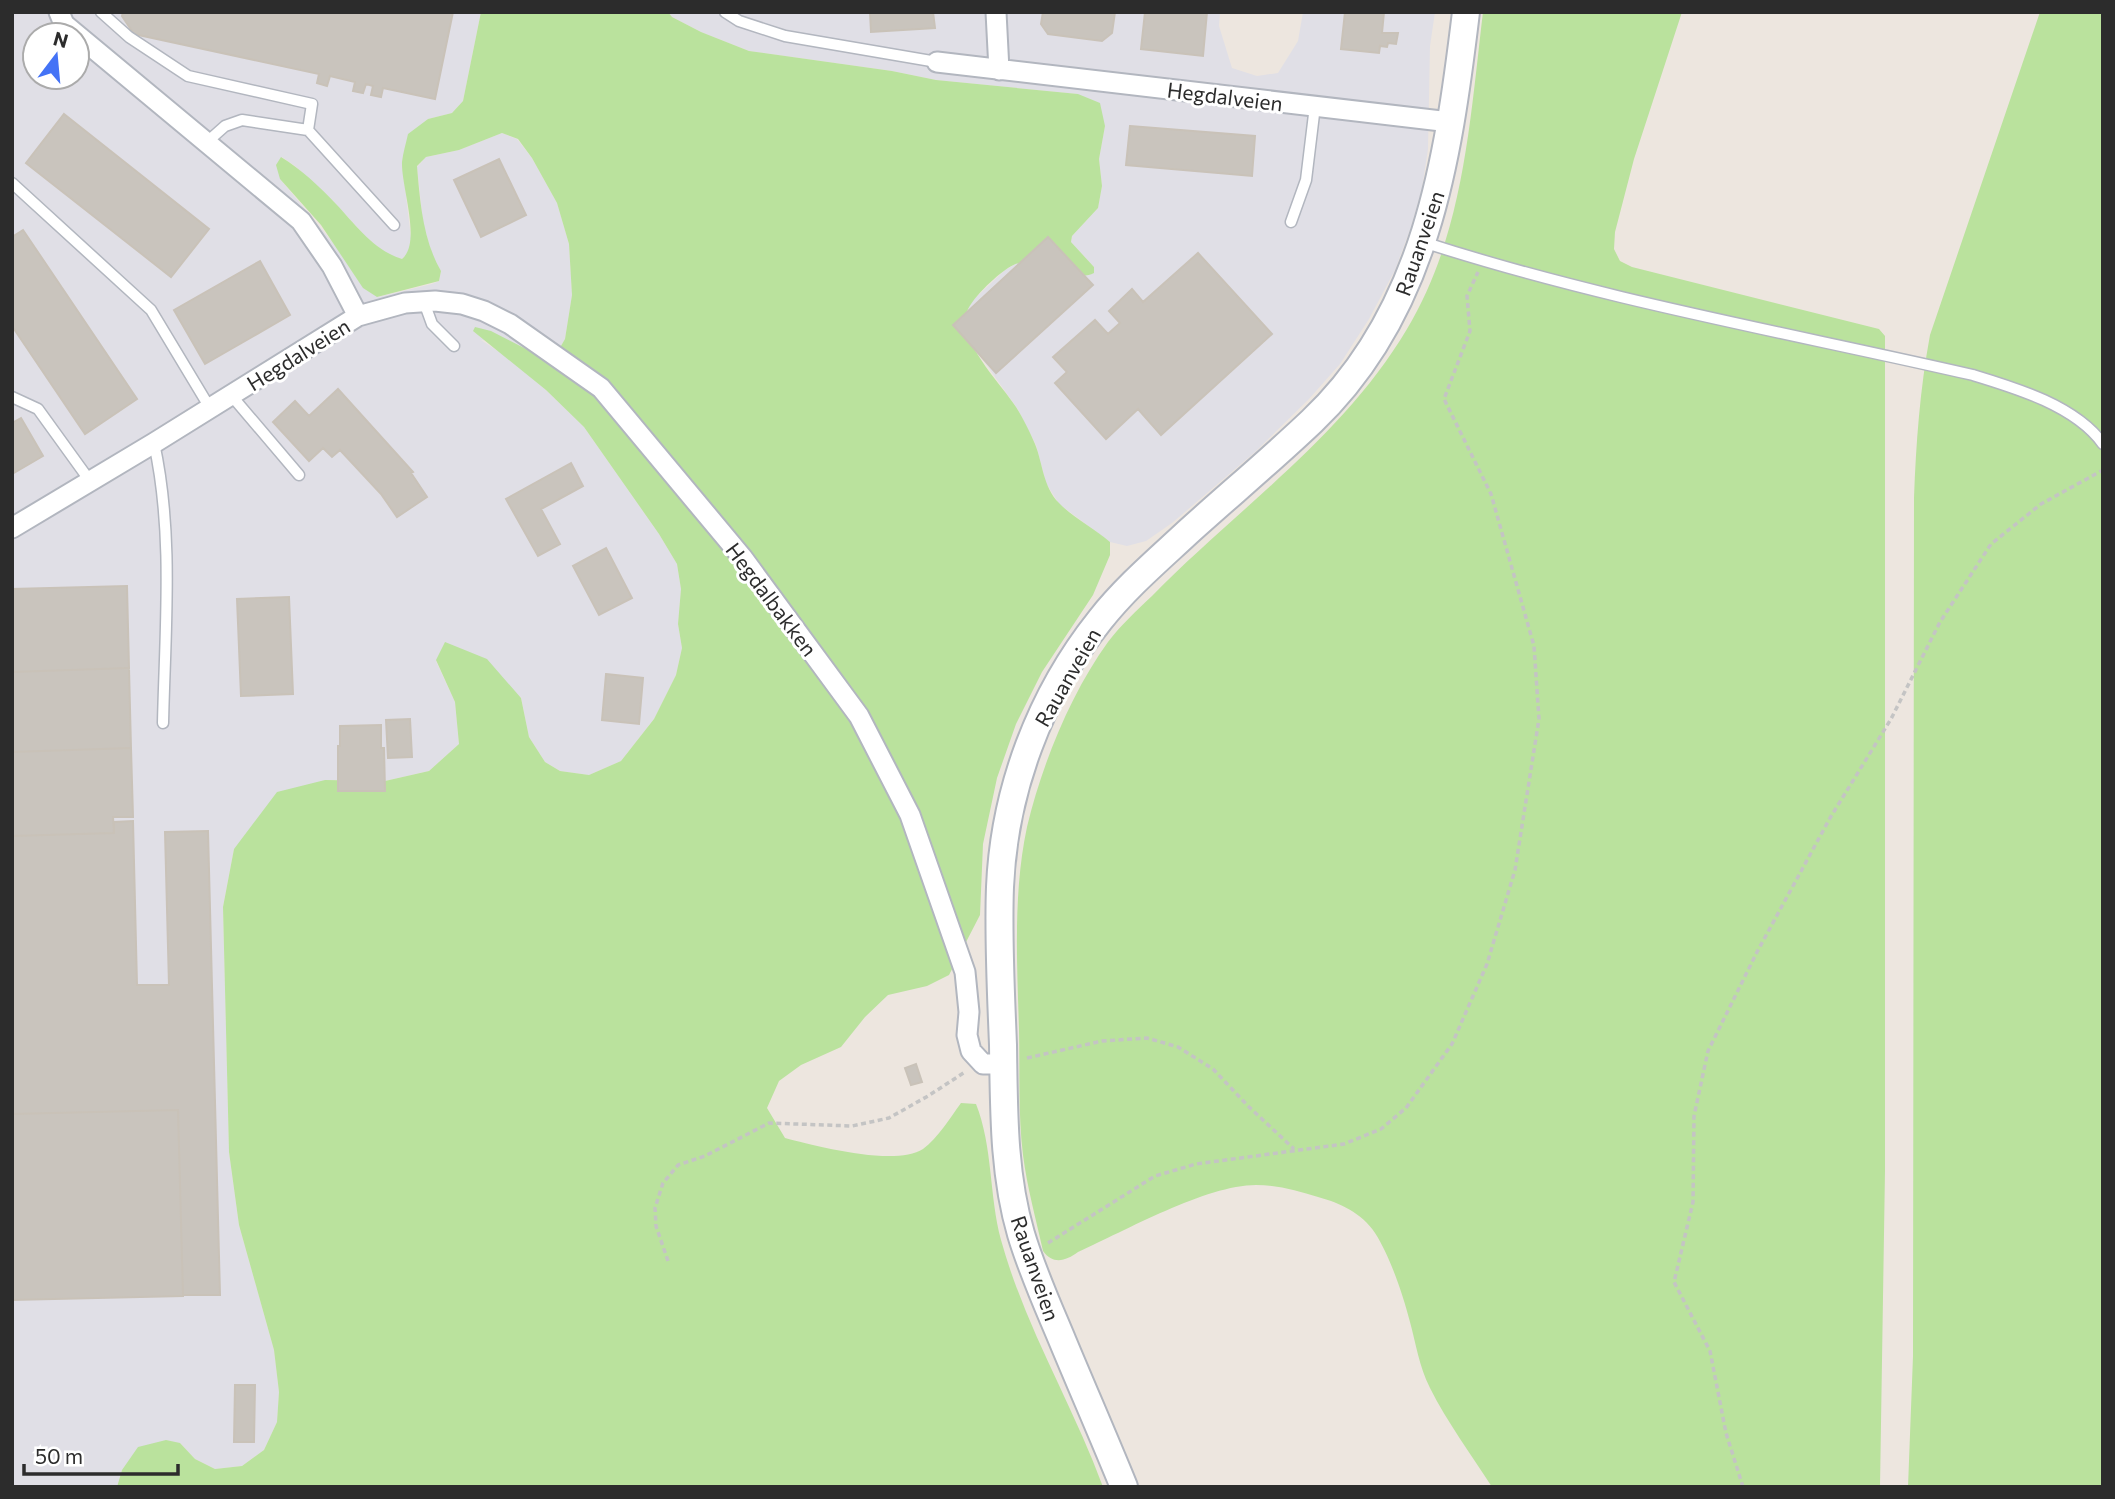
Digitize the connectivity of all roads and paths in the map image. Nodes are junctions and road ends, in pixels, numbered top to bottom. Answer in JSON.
{"nodes":[{"id":1,"x":59,"y":12,"type":"edge"},
{"id":2,"x":101,"y":12,"type":"edge"},
{"id":3,"x":724,"y":12,"type":"edge"},
{"id":4,"x":996,"y":12,"type":"edge"},
{"id":5,"x":1466,"y":12,"type":"edge"},
{"id":6,"x":937,"y":62,"type":"joint"},
{"id":7,"x":999,"y":70,"type":"junction"},
{"id":8,"x":1315,"y":106,"type":"junction"},
{"id":9,"x":1450,"y":122,"type":"junction"},
{"id":10,"x":308,"y":130,"type":"junction"},
{"id":11,"x":207,"y":142,"type":"junction"},
{"id":12,"x":12,"y":183,"type":"edge"},
{"id":13,"x":1291,"y":222,"type":"dead end"},
{"id":14,"x":394,"y":225,"type":"dead end"},
{"id":15,"x":1423,"y":242,"type":"junction"},
{"id":16,"x":1482,"y":261,"type":"junction"},
{"id":17,"x":424,"y":302,"type":"junction"},
{"id":18,"x":358,"y":316,"type":"junction"},
{"id":19,"x":454,"y":346,"type":"dead end"},
{"id":20,"x":231,"y":396,"type":"junction"},
{"id":21,"x":12,"y":397,"type":"edge"},
{"id":22,"x":210,"y":408,"type":"junction"},
{"id":23,"x":154,"y":443,"type":"junction"},
{"id":24,"x":2103,"y":444,"type":"edge"},
{"id":25,"x":2103,"y":470,"type":"edge"},
{"id":26,"x":299,"y":474,"type":"dead end"},
{"id":27,"x":90,"y":481,"type":"junction"},
{"id":28,"x":12,"y":528,"type":"edge"},
{"id":29,"x":163,"y":723,"type":"dead end"},
{"id":30,"x":993,"y":1064,"type":"junction"},
{"id":31,"x":1294,"y":1149,"type":"junction"},
{"id":32,"x":1028,"y":1255,"type":"junction"},
{"id":33,"x":668,"y":1261,"type":"dead end"},
{"id":34,"x":1124,"y":1487,"type":"edge"},
{"id":35,"x":1744,"y":1487,"type":"edge"}],
"edges":[{"from":1,"to":11,"type":"street","name":"Hegdalveien"},
{"from":2,"to":10,"type":"lane"},
{"from":3,"to":6,"type":"lane"},
{"from":4,"to":7,"type":"street"},
{"from":5,"to":9,"type":"main road","name":"Rauanveien"},
{"from":6,"to":7,"type":"street","name":"Hegdalveien"},
{"from":7,"to":8,"type":"street","name":"Hegdalveien"},
{"from":8,"to":9,"type":"street","name":"Hegdalveien"},
{"from":8,"to":13,"type":"lane"},
{"from":9,"to":15,"type":"main road","name":"Rauanveien"},
{"from":10,"to":11,"type":"lane"},
{"from":10,"to":14,"type":"lane"},
{"from":11,"to":18,"type":"street","name":"Hegdalveien"},
{"from":12,"to":22,"type":"lane"},
{"from":15,"to":16,"type":"lane"},
{"from":15,"to":30,"type":"main road","name":"Rauanveien"},
{"from":16,"to":24,"type":"lane"},
{"from":16,"to":31,"type":"path"},
{"from":17,"to":18,"type":"street","name":"Hegdalbakken"},
{"from":17,"to":19,"type":"lane"},
{"from":17,"to":30,"type":"street","name":"Hegdalbakken"},
{"from":18,"to":20,"type":"street","name":"Hegdalveien"},
{"from":20,"to":22,"type":"street","name":"Hegdalveien"},
{"from":20,"to":26,"type":"lane"},
{"from":21,"to":27,"type":"lane"},
{"from":22,"to":23,"type":"street","name":"Hegdalveien"},
{"from":23,"to":27,"type":"street","name":"Hegdalveien"},
{"from":23,"to":29,"type":"lane"},
{"from":25,"to":35,"type":"path"},
{"from":27,"to":28,"type":"street","name":"Hegdalveien"},
{"from":30,"to":31,"type":"path"},
{"from":30,"to":32,"type":"main road","name":"Rauanveien"},
{"from":30,"to":33,"type":"path"},
{"from":31,"to":32,"type":"path"},
{"from":32,"to":34,"type":"main road","name":"Rauanveien"}]}
